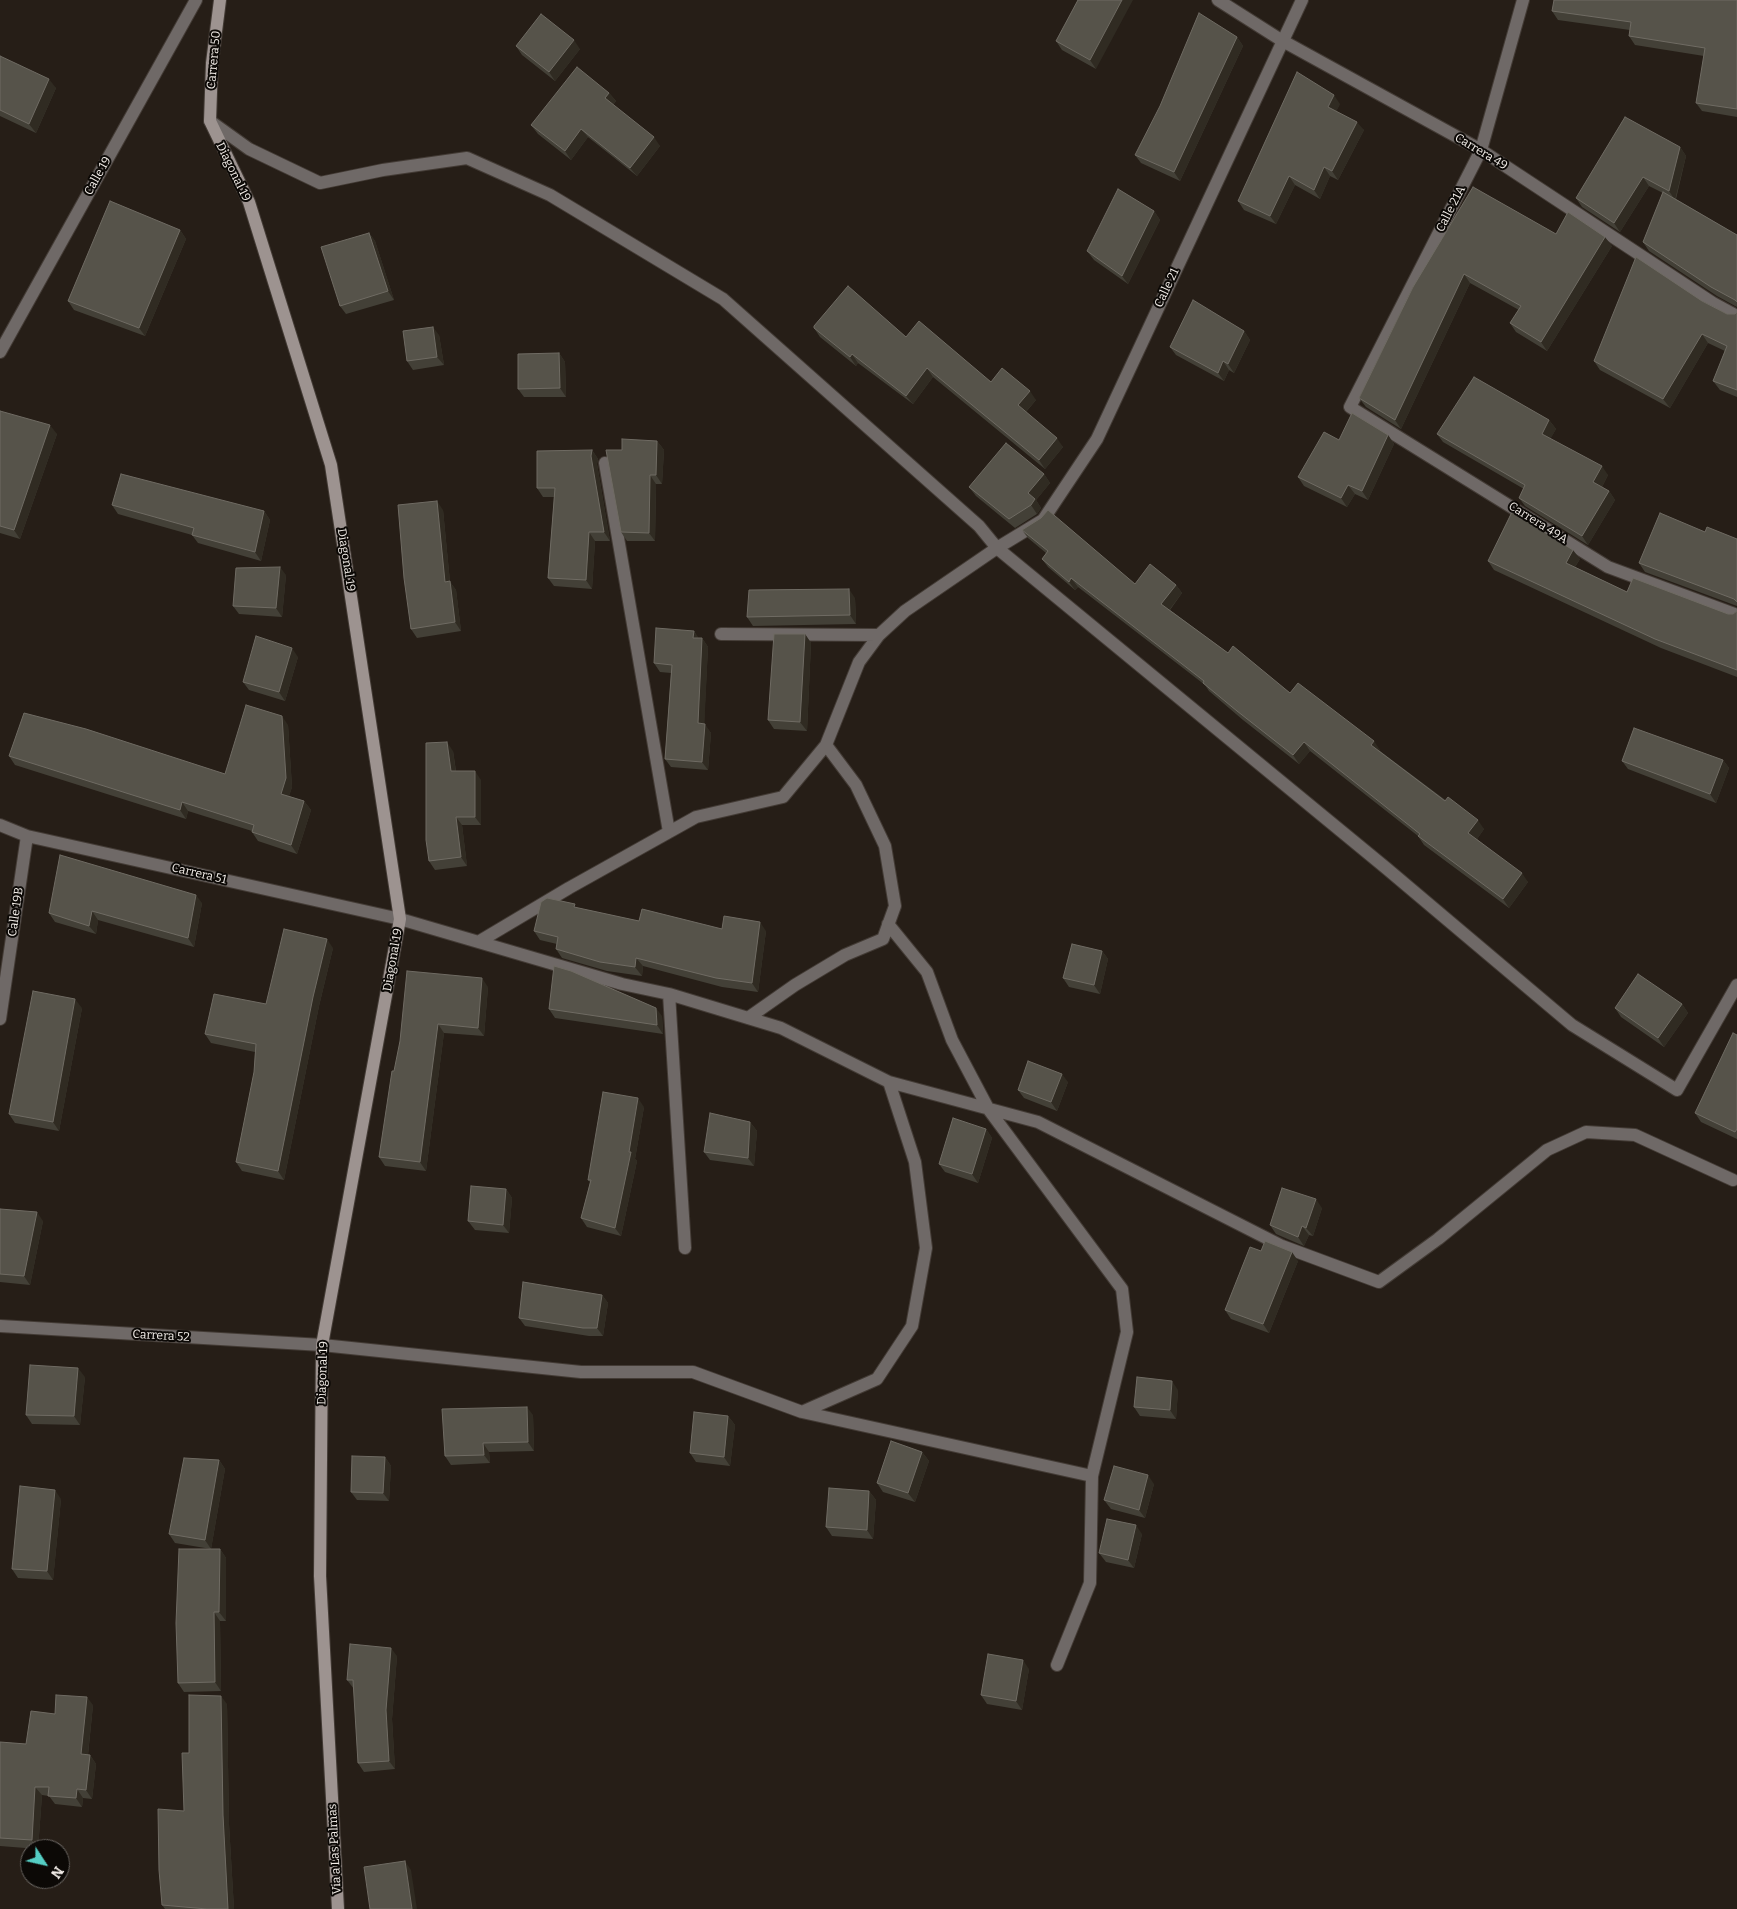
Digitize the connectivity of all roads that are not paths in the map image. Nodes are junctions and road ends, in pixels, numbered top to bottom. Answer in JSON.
{"nodes":[{"id":1,"x":196,"y":0,"type":"edge"},
{"id":2,"x":220,"y":0,"type":"edge"},
{"id":3,"x":1218,"y":0,"type":"edge"},
{"id":4,"x":1302,"y":0,"type":"edge"},
{"id":5,"x":1523,"y":0,"type":"edge"},
{"id":6,"x":1281,"y":40,"type":"junction"},
{"id":7,"x":210,"y":121,"type":"junction"},
{"id":8,"x":1482,"y":150,"type":"junction"},
{"id":9,"x":1737,"y":316,"type":"edge"},
{"id":10,"x":0,"y":352,"type":"edge"},
{"id":11,"x":1350,"y":407,"type":"joint"},
{"id":12,"x":605,"y":462,"type":"edge"},
{"id":13,"x":997,"y":548,"type":"junction"},
{"id":14,"x":1737,"y":615,"type":"edge"},
{"id":15,"x":721,"y":634,"type":"dead end"},
{"id":16,"x":879,"y":635,"type":"junction"},
{"id":17,"x":826,"y":745,"type":"junction"},
{"id":18,"x":0,"y":825,"type":"edge"},
{"id":19,"x":669,"y":832,"type":"junction"},
{"id":20,"x":27,"y":836,"type":"junction"},
{"id":21,"x":400,"y":919,"type":"junction"},
{"id":22,"x":888,"y":924,"type":"junction"},
{"id":23,"x":480,"y":941,"type":"junction"},
{"id":24,"x":1737,"y":984,"type":"edge"},
{"id":25,"x":670,"y":994,"type":"junction"},
{"id":26,"x":748,"y":1018,"type":"junction"},
{"id":27,"x":0,"y":1019,"type":"edge"},
{"id":28,"x":889,"y":1082,"type":"junction"},
{"id":29,"x":989,"y":1110,"type":"junction"},
{"id":30,"x":1733,"y":1180,"type":"dead end"},
{"id":31,"x":686,"y":1248,"type":"dead end"},
{"id":32,"x":0,"y":1326,"type":"edge"},
{"id":33,"x":322,"y":1345,"type":"junction"},
{"id":34,"x":802,"y":1412,"type":"junction"},
{"id":35,"x":1092,"y":1476,"type":"junction"},
{"id":36,"x":1057,"y":1665,"type":"dead end"},
{"id":37,"x":332,"y":1790,"type":"joint"},
{"id":38,"x":338,"y":1909,"type":"edge"}],
"edges":[{"from":1,"to":10,"type":"street","name":"Calle 19"},
{"from":2,"to":7,"type":"street","name":"Carrera 50"},
{"from":3,"to":6,"type":"street","name":"Carrera 49"},
{"from":4,"to":6,"type":"street","name":"Calle 21"},
{"from":5,"to":8,"type":"street","name":"Calle 21A"},
{"from":6,"to":8,"type":"street","name":"Carrera 49"},
{"from":6,"to":13,"type":"street","name":"Calle 21"},
{"from":7,"to":13,"type":"street"},
{"from":7,"to":21,"type":"street","name":"Diagonal 19"},
{"from":8,"to":9,"type":"street","name":"Carrera 49"},
{"from":8,"to":11,"type":"street","name":"Calle 21A"},
{"from":11,"to":14,"type":"street","name":"Carrera 49A"},
{"from":12,"to":19,"type":"street"},
{"from":13,"to":16,"type":"street","name":"Calle 21"},
{"from":13,"to":24,"type":"street"},
{"from":15,"to":16,"type":"street"},
{"from":16,"to":17,"type":"street","name":"Calle 21"},
{"from":17,"to":19,"type":"street","name":"Calle 21"},
{"from":17,"to":22,"type":"street"},
{"from":18,"to":20,"type":"street","name":"Carrera 51"},
{"from":19,"to":23,"type":"street","name":"Calle 21"},
{"from":20,"to":21,"type":"street","name":"Carrera 51"},
{"from":20,"to":27,"type":"street","name":"Calle 19B"},
{"from":21,"to":23,"type":"street","name":"Carrera 51"},
{"from":21,"to":33,"type":"street","name":"Diagonal 19"},
{"from":22,"to":26,"type":"street"},
{"from":22,"to":29,"type":"street"},
{"from":23,"to":25,"type":"street","name":"Carrera 51"},
{"from":25,"to":26,"type":"street","name":"Carrera 51"},
{"from":25,"to":31,"type":"street"},
{"from":26,"to":28,"type":"street","name":"Carrera 51"},
{"from":28,"to":29,"type":"street","name":"Carrera 51"},
{"from":28,"to":34,"type":"street"},
{"from":29,"to":30,"type":"street","name":"Carrera 51"},
{"from":29,"to":35,"type":"street"},
{"from":32,"to":33,"type":"street","name":"Carrera 52"},
{"from":33,"to":34,"type":"street","name":"Carrera 52"},
{"from":33,"to":37,"type":"street","name":"Diagonal 19"},
{"from":34,"to":35,"type":"street","name":"Carrera 52"},
{"from":35,"to":36,"type":"street"},
{"from":37,"to":38,"type":"street","name":"Via a Las Palmas"}]}
